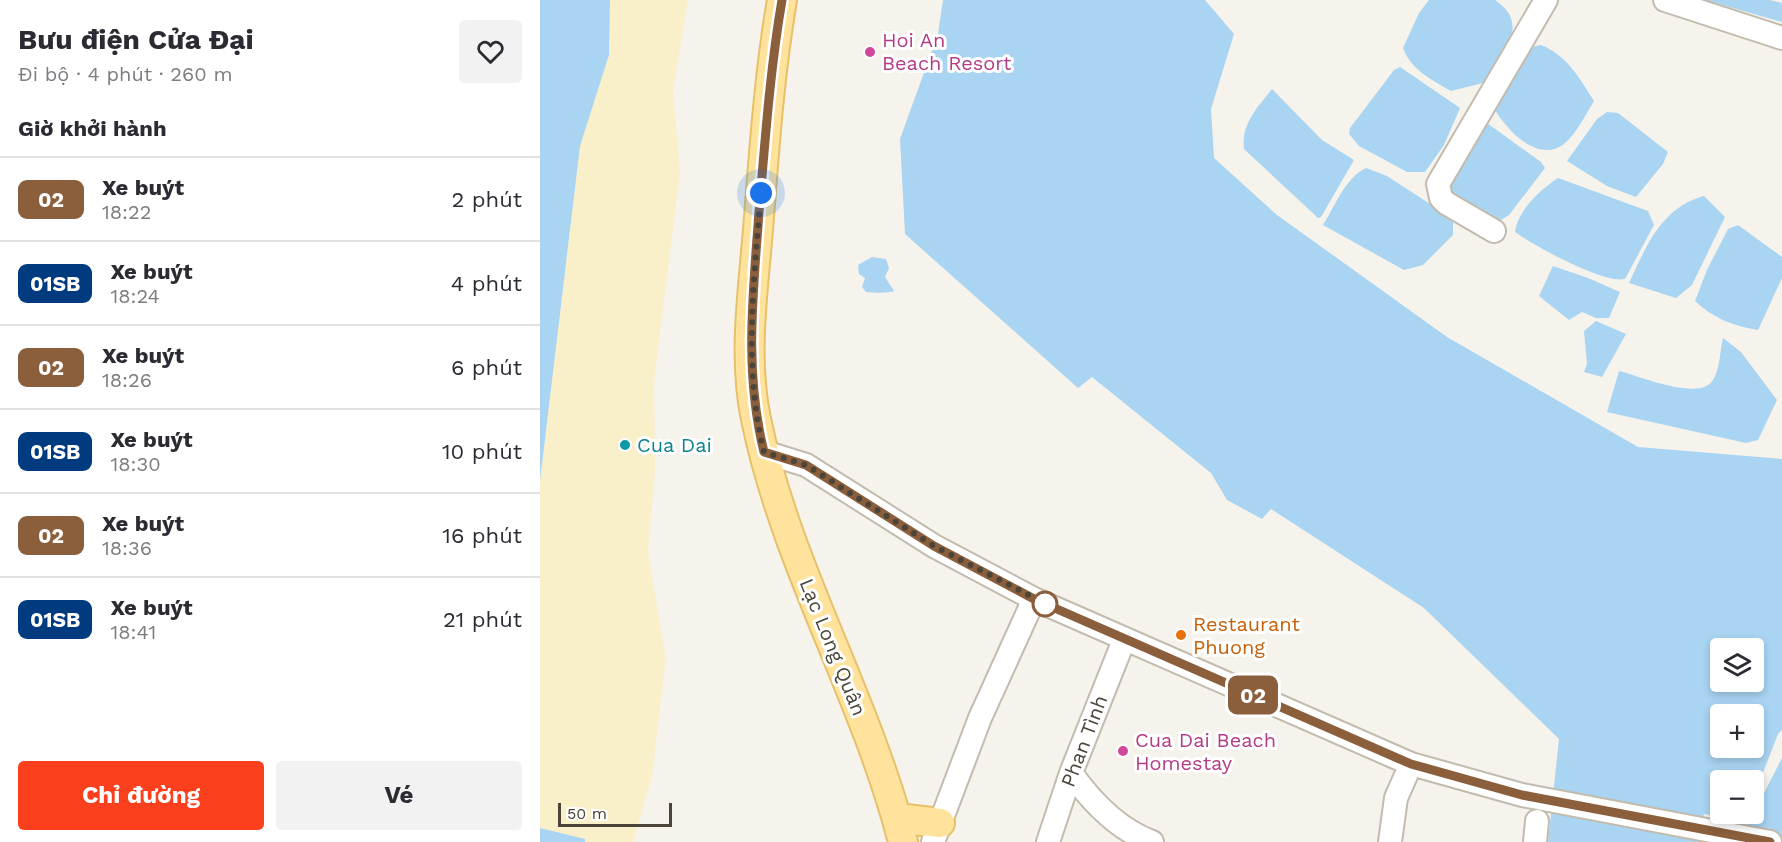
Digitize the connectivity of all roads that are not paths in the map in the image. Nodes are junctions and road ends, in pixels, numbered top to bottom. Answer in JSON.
{"nodes":[{"id":1,"x":782,"y":0,"type":"edge"},
{"id":2,"x":1546,"y":0,"type":"edge"},
{"id":3,"x":1665,"y":0,"type":"edge"},
{"id":4,"x":1782,"y":38,"type":"edge"},
{"id":5,"x":1494,"y":231,"type":"dead end"},
{"id":6,"x":764,"y":452,"type":"junction"},
{"id":7,"x":1034,"y":599,"type":"junction"},
{"id":8,"x":1124,"y":640,"type":"junction"},
{"id":9,"x":1411,"y":764,"type":"junction"},
{"id":10,"x":1071,"y":773,"type":"junction"},
{"id":11,"x":900,"y":830,"type":"edge"},
{"id":12,"x":937,"y":833,"type":"edge"},
{"id":13,"x":1048,"y":842,"type":"edge"},
{"id":14,"x":1152,"y":842,"type":"edge"},
{"id":15,"x":1390,"y":842,"type":"edge"},
{"id":16,"x":1770,"y":842,"type":"edge"}],
"edges":[{"from":1,"to":6,"type":"main road","name":"Lạc Long Quân"},
{"from":2,"to":5,"type":"street"},
{"from":3,"to":4,"type":"street"},
{"from":6,"to":7,"type":"street"},
{"from":6,"to":11,"type":"main road","name":"Lạc Long Quân"},
{"from":7,"to":8,"type":"street"},
{"from":7,"to":12,"type":"street"},
{"from":8,"to":9,"type":"street"},
{"from":8,"to":10,"type":"street","name":"Phan Tình"},
{"from":9,"to":15,"type":"street"},
{"from":9,"to":16,"type":"street"},
{"from":10,"to":13,"type":"street","name":"Phan Tình"},
{"from":10,"to":14,"type":"street"},
{"from":11,"to":12,"type":"main road"}]}
